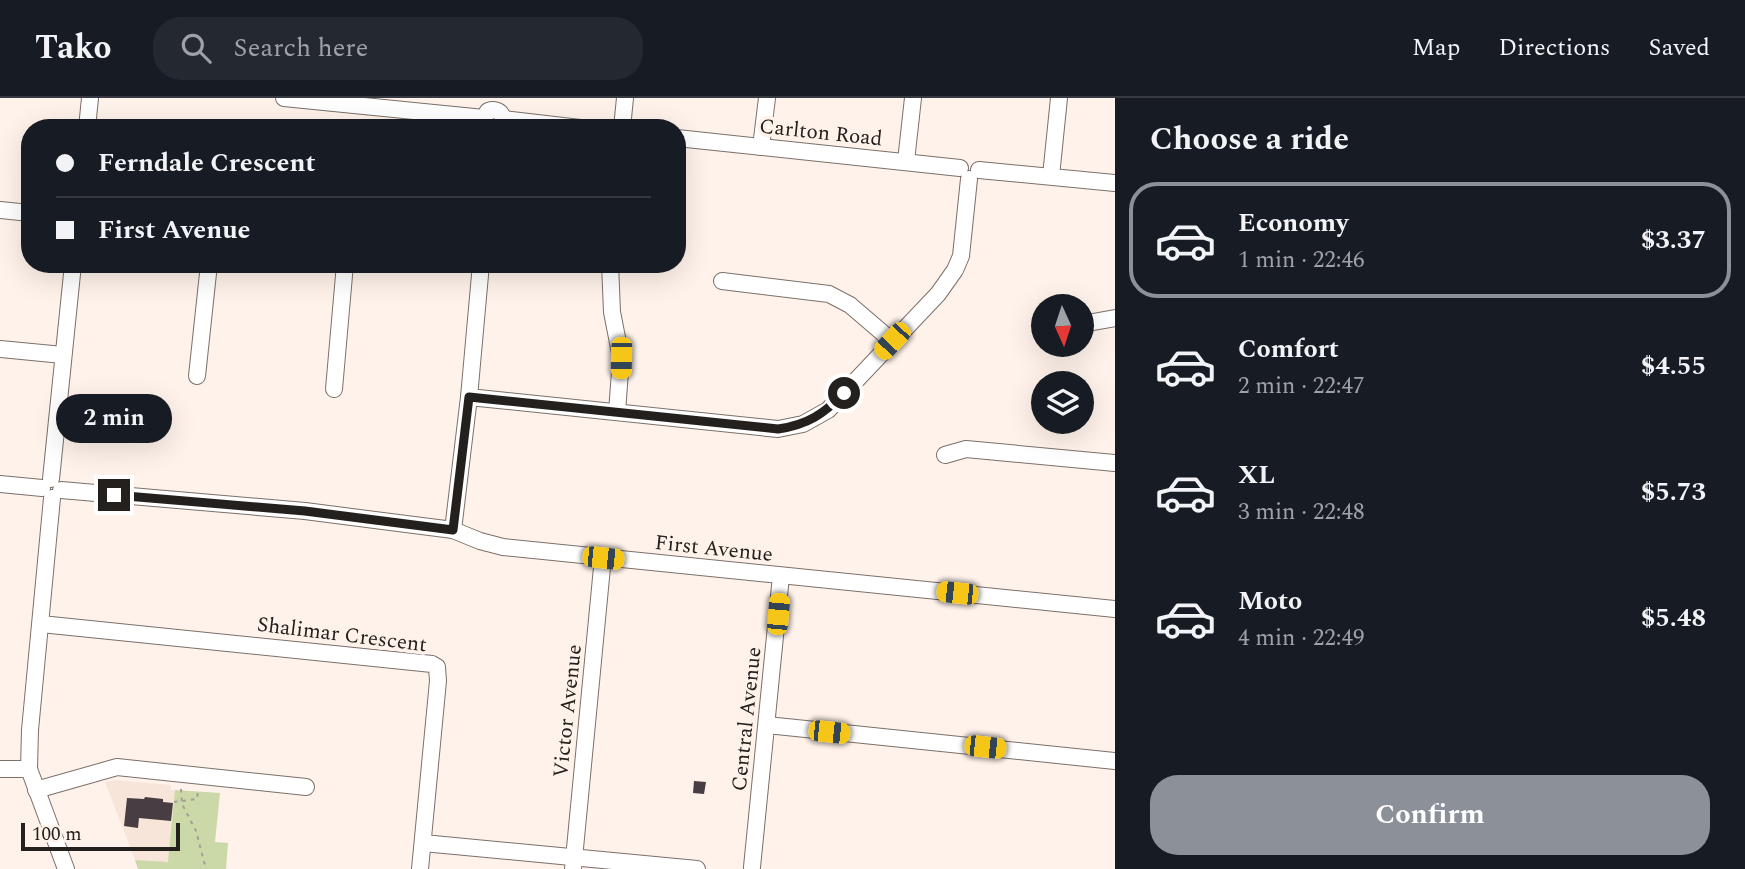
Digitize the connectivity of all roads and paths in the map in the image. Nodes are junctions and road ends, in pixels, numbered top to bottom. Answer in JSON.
{"nodes":[{"id":1,"x":90,"y":98,"type":"edge"},
{"id":2,"x":284,"y":98,"type":"edge"},
{"id":3,"x":625,"y":98,"type":"edge"},
{"id":4,"x":766,"y":98,"type":"edge"},
{"id":5,"x":913,"y":98,"type":"edge"},
{"id":6,"x":1059,"y":98,"type":"edge"},
{"id":7,"x":494,"y":117,"type":"edge"},
{"id":8,"x":88,"y":119,"type":"edge"},
{"id":9,"x":623,"y":119,"type":"edge"},
{"id":10,"x":686,"y":139,"type":"edge"},
{"id":11,"x":761,"y":147,"type":"junction"},
{"id":12,"x":906,"y":161,"type":"junction"},
{"id":13,"x":969,"y":172,"type":"junction"},
{"id":14,"x":1051,"y":176,"type":"junction"},
{"id":15,"x":1115,"y":183,"type":"edge"},
{"id":16,"x":0,"y":210,"type":"edge"},
{"id":17,"x":21,"y":212,"type":"edge"},
{"id":18,"x":72,"y":273,"type":"edge"},
{"id":19,"x":208,"y":273,"type":"edge"},
{"id":20,"x":344,"y":273,"type":"edge"},
{"id":21,"x":480,"y":273,"type":"edge"},
{"id":22,"x":610,"y":273,"type":"edge"},
{"id":23,"x":722,"y":281,"type":"dead end"},
{"id":24,"x":1115,"y":318,"type":"edge"},
{"id":25,"x":1094,"y":322,"type":"edge"},
{"id":26,"x":892,"y":341,"type":"junction"},
{"id":27,"x":0,"y":349,"type":"edge"},
{"id":28,"x":63,"y":355,"type":"junction"},
{"id":29,"x":197,"y":376,"type":"dead end"},
{"id":30,"x":334,"y":389,"type":"dead end"},
{"id":31,"x":469,"y":397,"type":"junction"},
{"id":32,"x":617,"y":412,"type":"junction"},
{"id":33,"x":945,"y":455,"type":"dead end"},
{"id":34,"x":1115,"y":463,"type":"edge"},
{"id":35,"x":0,"y":484,"type":"edge"},
{"id":36,"x":52,"y":489,"type":"junction"},
{"id":37,"x":453,"y":530,"type":"junction"},
{"id":38,"x":603,"y":558,"type":"junction"},
{"id":39,"x":781,"y":576,"type":"junction"},
{"id":40,"x":1115,"y":609,"type":"edge"},
{"id":41,"x":41,"y":624,"type":"junction"},
{"id":42,"x":768,"y":725,"type":"junction"},
{"id":43,"x":1115,"y":761,"type":"edge"},
{"id":44,"x":0,"y":769,"type":"edge"},
{"id":45,"x":29,"y":769,"type":"junction"},
{"id":46,"x":306,"y":787,"type":"dead end"},
{"id":47,"x":181,"y":789,"type":"dead end"},
{"id":48,"x":36,"y":790,"type":"junction"},
{"id":49,"x":198,"y":790,"type":"dead end"},
{"id":50,"x":182,"y":800,"type":"junction"},
{"id":51,"x":174,"y":802,"type":"dead end"},
{"id":52,"x":423,"y":843,"type":"junction"},
{"id":53,"x":573,"y":863,"type":"edge"},
{"id":54,"x":752,"y":868,"type":"edge"},
{"id":55,"x":66,"y":869,"type":"edge"},
{"id":56,"x":206,"y":869,"type":"edge"},
{"id":57,"x":420,"y":869,"type":"edge"},
{"id":58,"x":697,"y":869,"type":"edge"}],
"edges":[{"from":1,"to":8,"type":"street"},
{"from":2,"to":7,"type":"street"},
{"from":3,"to":9,"type":"street"},
{"from":4,"to":11,"type":"street"},
{"from":5,"to":12,"type":"street"},
{"from":6,"to":14,"type":"street"},
{"from":10,"to":11,"type":"street","name":"Carlton Road"},
{"from":11,"to":12,"type":"street","name":"Carlton Road"},
{"from":12,"to":13,"type":"street","name":"Carlton Road"},
{"from":13,"to":14,"type":"street","name":"Carlton Road"},
{"from":13,"to":26,"type":"street"},
{"from":14,"to":15,"type":"street","name":"Carlton Road"},
{"from":16,"to":17,"type":"street"},
{"from":18,"to":28,"type":"street"},
{"from":19,"to":29,"type":"street"},
{"from":20,"to":30,"type":"street"},
{"from":21,"to":31,"type":"street"},
{"from":22,"to":32,"type":"street"},
{"from":23,"to":26,"type":"street"},
{"from":24,"to":25,"type":"street"},
{"from":26,"to":32,"type":"street"},
{"from":27,"to":28,"type":"street"},
{"from":28,"to":36,"type":"street"},
{"from":31,"to":32,"type":"street"},
{"from":31,"to":37,"type":"street"},
{"from":33,"to":34,"type":"street"},
{"from":35,"to":36,"type":"street","name":"First Avenue"},
{"from":36,"to":37,"type":"street","name":"First Avenue"},
{"from":36,"to":41,"type":"street"},
{"from":37,"to":38,"type":"street","name":"First Avenue"},
{"from":38,"to":39,"type":"street","name":"First Avenue"},
{"from":38,"to":53,"type":"street","name":"Victor Avenue"},
{"from":39,"to":40,"type":"street","name":"First Avenue"},
{"from":39,"to":42,"type":"street","name":"Central Avenue"},
{"from":41,"to":45,"type":"street"},
{"from":41,"to":52,"type":"street","name":"Shalimar Crescent"},
{"from":42,"to":43,"type":"street"},
{"from":42,"to":54,"type":"street","name":"Central Avenue"},
{"from":44,"to":45,"type":"street"},
{"from":45,"to":48,"type":"street"},
{"from":46,"to":48,"type":"street"},
{"from":47,"to":50,"type":"path"},
{"from":48,"to":55,"type":"street"},
{"from":49,"to":50,"type":"path"},
{"from":50,"to":51,"type":"path"},
{"from":50,"to":56,"type":"path"},
{"from":52,"to":53,"type":"street"},
{"from":52,"to":57,"type":"street","name":"Shalimar Crescent"},
{"from":53,"to":58,"type":"street"}]}
